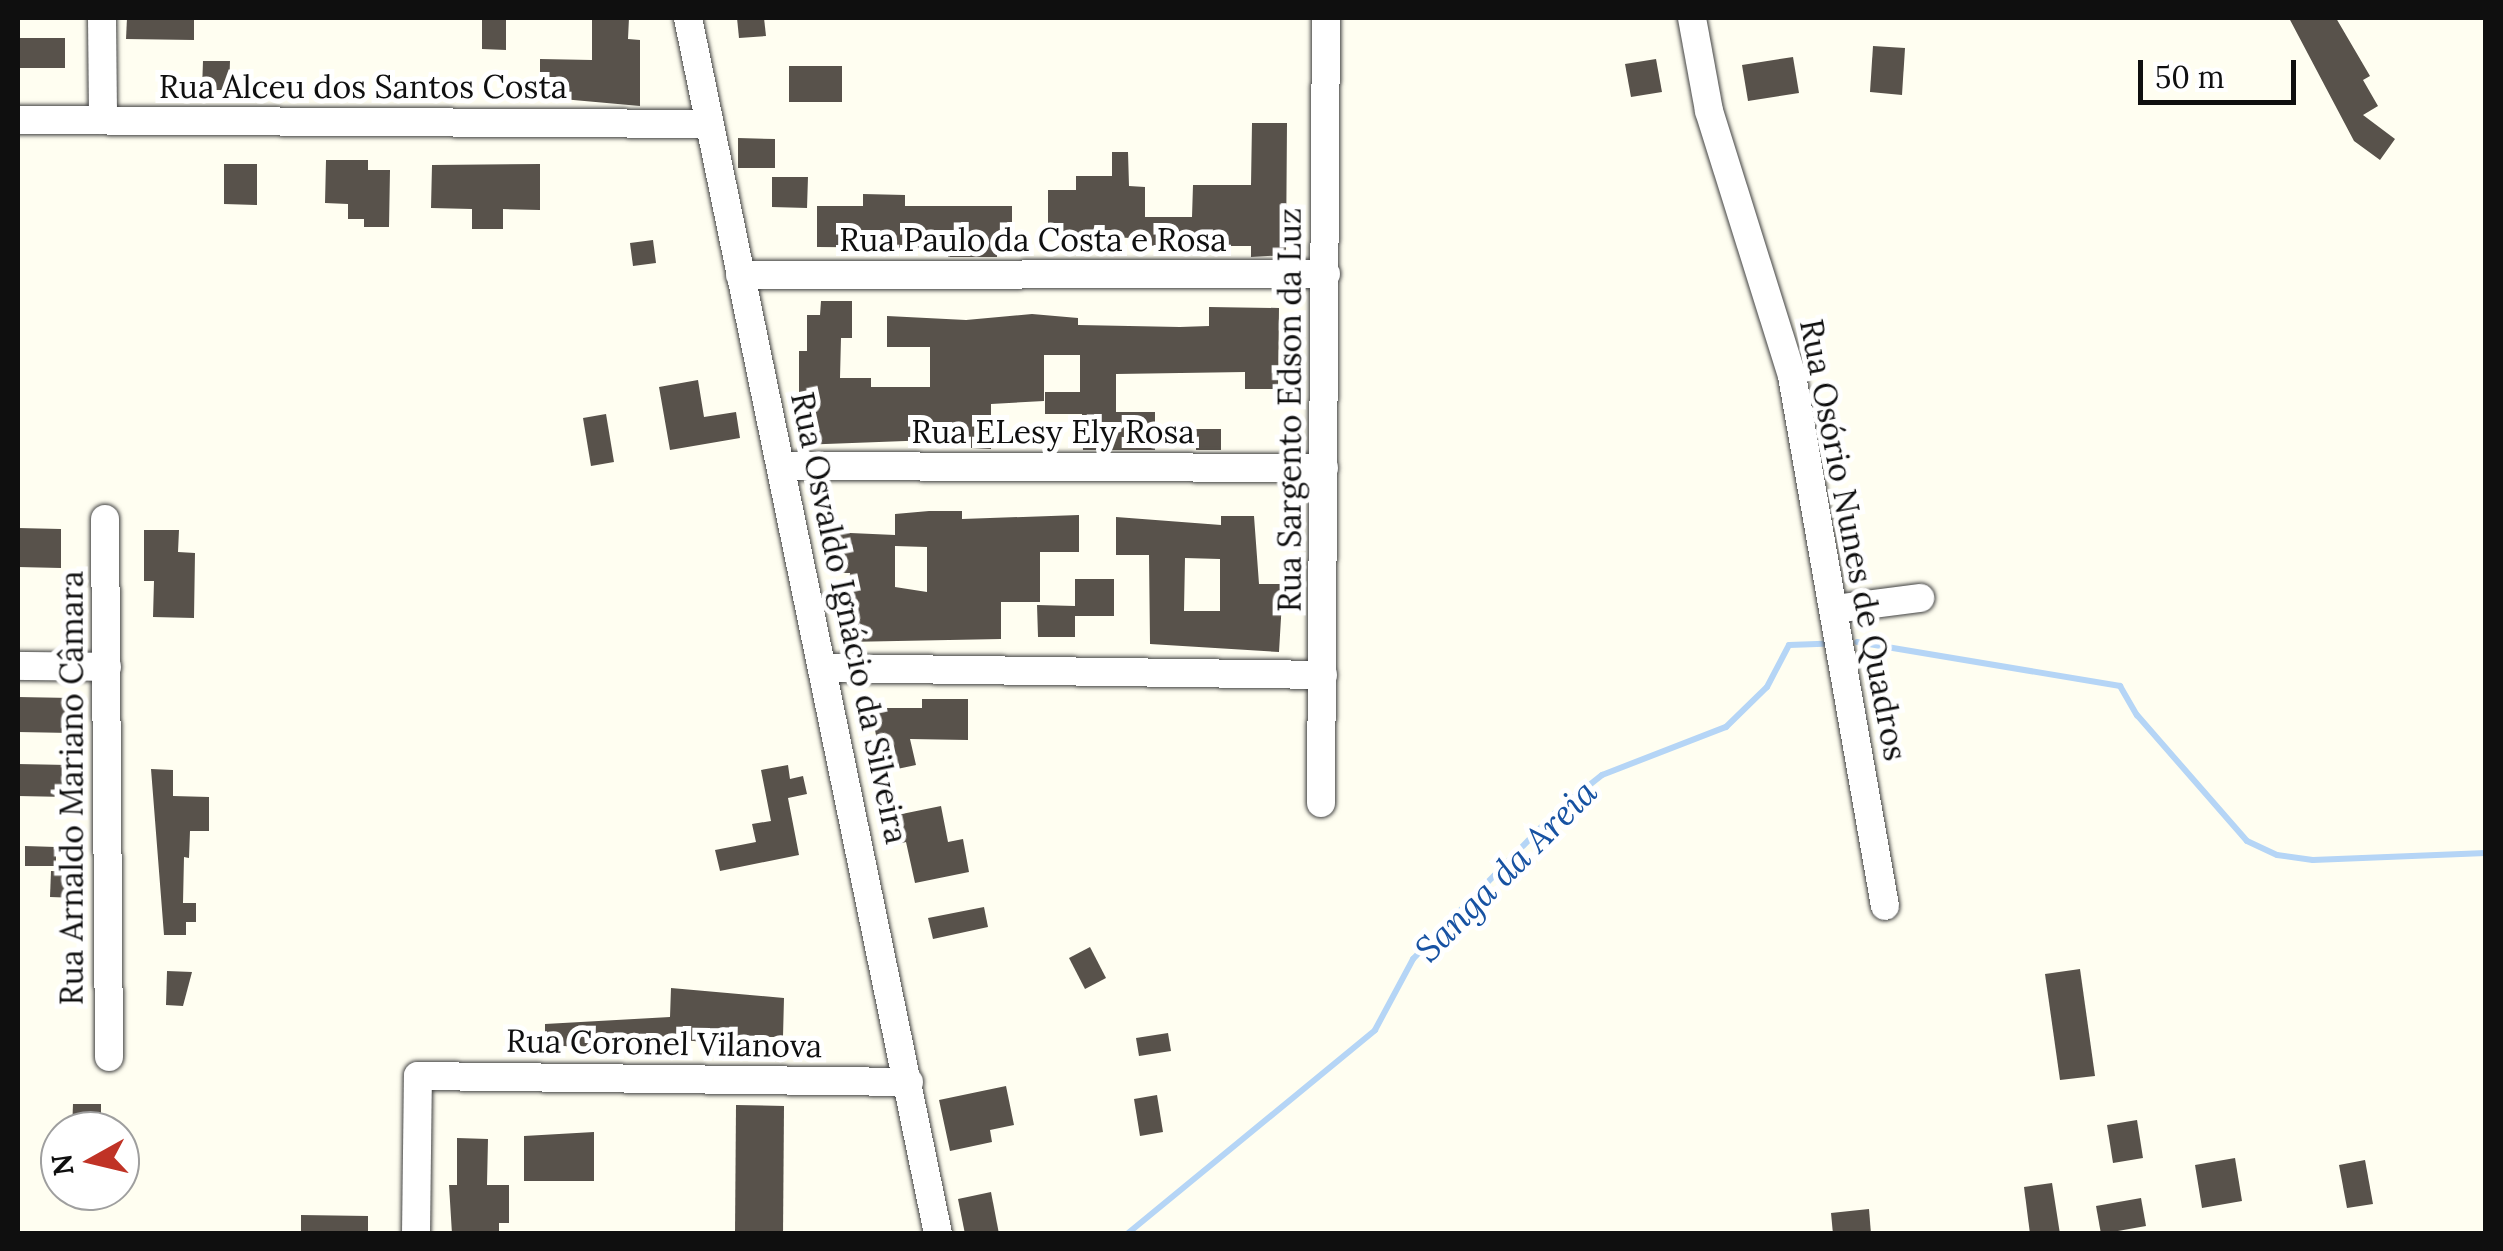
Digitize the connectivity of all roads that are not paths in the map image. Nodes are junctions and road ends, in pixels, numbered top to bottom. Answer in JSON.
{"nodes":[{"id":1,"x":102,"y":18,"type":"edge"},
{"id":2,"x":688,"y":18,"type":"edge"},
{"id":3,"x":1326,"y":18,"type":"edge"},
{"id":4,"x":1692,"y":18,"type":"edge"},
{"id":5,"x":18,"y":120,"type":"edge"},
{"id":6,"x":102,"y":120,"type":"junction"},
{"id":7,"x":708,"y":124,"type":"junction"},
{"id":8,"x":1326,"y":274,"type":"junction"},
{"id":9,"x":740,"y":275,"type":"junction"},
{"id":10,"x":781,"y":466,"type":"junction"},
{"id":11,"x":1324,"y":468,"type":"junction"},
{"id":12,"x":106,"y":519,"type":"dead end"},
{"id":13,"x":1920,"y":598,"type":"dead end"},
{"id":14,"x":1834,"y":610,"type":"junction"},
{"id":15,"x":18,"y":666,"type":"edge"},
{"id":16,"x":107,"y":667,"type":"junction"},
{"id":17,"x":825,"y":668,"type":"junction"},
{"id":18,"x":1323,"y":675,"type":"junction"},
{"id":19,"x":1321,"y":804,"type":"dead end"},
{"id":20,"x":1885,"y":906,"type":"dead end"},
{"id":21,"x":109,"y":1056,"type":"dead end"},
{"id":22,"x":909,"y":1082,"type":"junction"},
{"id":23,"x":416,"y":1234,"type":"edge"},
{"id":24,"x":938,"y":1234,"type":"edge"}],
"edges":[{"from":1,"to":6,"type":"street"},
{"from":2,"to":7,"type":"street","name":"Rua Osvaldo Ignácio da Silveira"},
{"from":3,"to":8,"type":"street","name":"Rua Sargento Edson da Luz"},
{"from":4,"to":14,"type":"street","name":"Rua Osório Nunes de Quadros"},
{"from":5,"to":6,"type":"street","name":"Rua Alceu dos Santos Costa"},
{"from":6,"to":7,"type":"street","name":"Rua Alceu dos Santos Costa"},
{"from":7,"to":9,"type":"street","name":"Rua Osvaldo Ignácio da Silveira"},
{"from":8,"to":9,"type":"street","name":"Rua Paulo da Costa e Rosa"},
{"from":8,"to":11,"type":"street","name":"Rua Sargento Edson da Luz"},
{"from":9,"to":10,"type":"street","name":"Rua Osvaldo Ignácio da Silveira"},
{"from":10,"to":11,"type":"street","name":"Rua ELesy Ely Rosa"},
{"from":10,"to":17,"type":"street","name":"Rua Osvaldo Ignácio da Silveira"},
{"from":11,"to":18,"type":"street","name":"Rua Sargento Edson da Luz"},
{"from":12,"to":16,"type":"street","name":"Rua Arnaldo Mariano Câmara"},
{"from":13,"to":14,"type":"street"},
{"from":14,"to":20,"type":"street","name":"Rua Osório Nunes de Quadros"},
{"from":15,"to":16,"type":"street"},
{"from":16,"to":21,"type":"street","name":"Rua Arnaldo Mariano Câmara"},
{"from":17,"to":18,"type":"street"},
{"from":17,"to":22,"type":"street","name":"Rua Osvaldo Ignácio da Silveira"},
{"from":18,"to":19,"type":"street","name":"Rua Sargento Edson da Luz"},
{"from":22,"to":23,"type":"street","name":"Rua Coronel Vilanova"},
{"from":22,"to":24,"type":"street","name":"Rua Osvaldo Ignácio da Silveira"}]}
